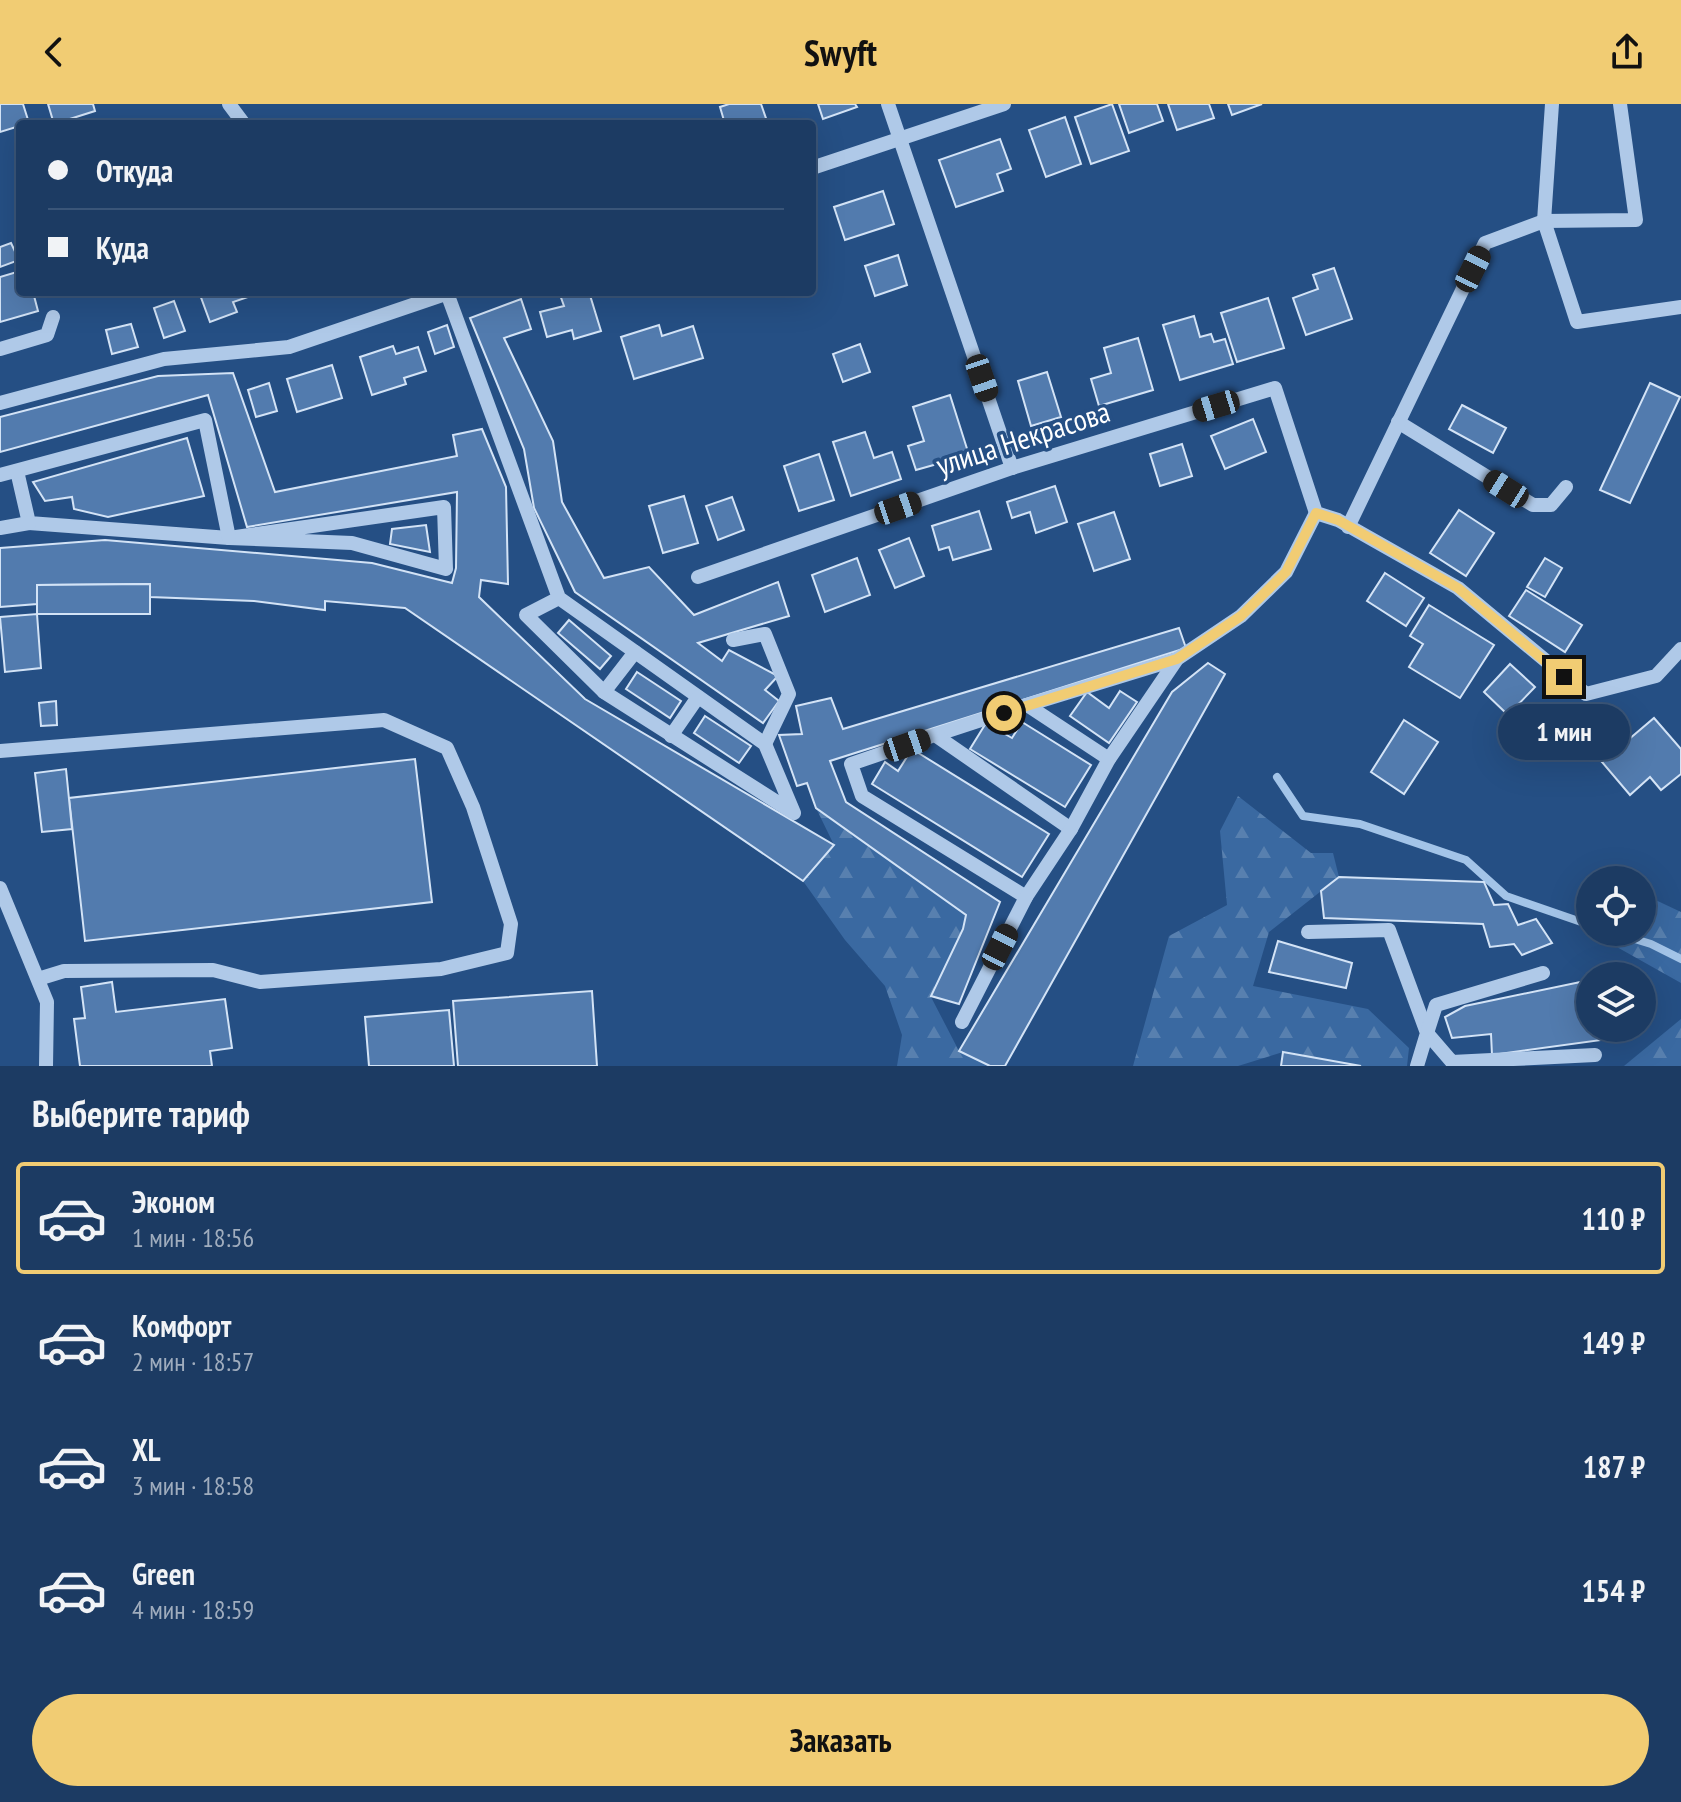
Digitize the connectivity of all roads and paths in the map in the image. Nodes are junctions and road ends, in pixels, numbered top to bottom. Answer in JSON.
{"nodes":[{"id":1,"x":888,"y":104,"type":"edge"},
{"id":2,"x":1004,"y":104,"type":"edge"},
{"id":3,"x":1552,"y":104,"type":"edge"},
{"id":4,"x":1620,"y":104,"type":"edge"},
{"id":5,"x":900,"y":138,"type":"junction"},
{"id":6,"x":816,"y":167,"type":"edge"},
{"id":7,"x":1544,"y":221,"type":"junction"},
{"id":8,"x":440,"y":296,"type":"edge"},
{"id":9,"x":450,"y":296,"type":"edge"},
{"id":10,"x":1681,"y":307,"type":"edge"},
{"id":11,"x":53,"y":317,"type":"dead end"},
{"id":12,"x":0,"y":349,"type":"edge"},
{"id":13,"x":0,"y":403,"type":"edge"},
{"id":14,"x":1398,"y":422,"type":"junction"},
{"id":15,"x":1012,"y":468,"type":"junction"},
{"id":16,"x":17,"y":471,"type":"junction"},
{"id":17,"x":0,"y":475,"type":"edge"},
{"id":18,"x":1566,"y":487,"type":"dead end"},
{"id":19,"x":1316,"y":513,"type":"junction"},
{"id":20,"x":29,"y":523,"type":"junction"},
{"id":21,"x":1348,"y":527,"type":"junction"},
{"id":22,"x":0,"y":528,"type":"edge"},
{"id":23,"x":229,"y":538,"type":"junction"},
{"id":24,"x":698,"y":577,"type":"dead end"},
{"id":25,"x":559,"y":598,"type":"junction"},
{"id":26,"x":733,"y":640,"type":"dead end"},
{"id":27,"x":1681,"y":649,"type":"edge"},
{"id":28,"x":635,"y":652,"type":"junction"},
{"id":29,"x":1177,"y":659,"type":"junction"},
{"id":30,"x":604,"y":692,"type":"junction"},
{"id":31,"x":698,"y":697,"type":"junction"},
{"id":32,"x":1027,"y":705,"type":"junction"},
{"id":33,"x":935,"y":735,"type":"junction"},
{"id":34,"x":671,"y":736,"type":"junction"},
{"id":35,"x":765,"y":744,"type":"junction"},
{"id":36,"x":0,"y":751,"type":"edge"},
{"id":37,"x":1109,"y":759,"type":"junction"},
{"id":38,"x":1071,"y":829,"type":"junction"},
{"id":39,"x":0,"y":888,"type":"edge"},
{"id":40,"x":1026,"y":897,"type":"junction"},
{"id":41,"x":1308,"y":932,"type":"dead end"},
{"id":42,"x":1543,"y":973,"type":"dead end"},
{"id":43,"x":38,"y":979,"type":"junction"},
{"id":44,"x":962,"y":1022,"type":"dead end"},
{"id":45,"x":1427,"y":1033,"type":"junction"},
{"id":46,"x":1595,"y":1055,"type":"dead end"},
{"id":47,"x":46,"y":1066,"type":"edge"},
{"id":48,"x":1417,"y":1066,"type":"edge"}],
"edges":[{"from":1,"to":5,"type":"street"},
{"from":2,"to":5,"type":"street"},
{"from":3,"to":7,"type":"street"},
{"from":4,"to":7,"type":"street"},
{"from":5,"to":6,"type":"street"},
{"from":5,"to":15,"type":"street"},
{"from":7,"to":10,"type":"street"},
{"from":7,"to":14,"type":"street"},
{"from":8,"to":13,"type":"street"},
{"from":9,"to":25,"type":"street"},
{"from":11,"to":12,"type":"street"},
{"from":14,"to":18,"type":"street"},
{"from":14,"to":21,"type":"street"},
{"from":15,"to":19,"type":"street","name":"улица Некрасова"},
{"from":15,"to":24,"type":"street","name":"улица Некрасова"},
{"from":16,"to":17,"type":"street"},
{"from":16,"to":20,"type":"street"},
{"from":16,"to":23,"type":"street"},
{"from":19,"to":21,"type":"street"},
{"from":19,"to":29,"type":"street"},
{"from":20,"to":22,"type":"street"},
{"from":20,"to":23,"type":"street"},
{"from":21,"to":27,"type":"street"},
{"from":23,"to":23,"type":"street"},
{"from":25,"to":28,"type":"street"},
{"from":25,"to":30,"type":"street"},
{"from":26,"to":35,"type":"street"},
{"from":28,"to":30,"type":"street"},
{"from":28,"to":31,"type":"street"},
{"from":29,"to":32,"type":"street"},
{"from":29,"to":37,"type":"street"},
{"from":30,"to":34,"type":"street"},
{"from":31,"to":34,"type":"street"},
{"from":31,"to":35,"type":"street"},
{"from":32,"to":33,"type":"street"},
{"from":32,"to":37,"type":"street"},
{"from":33,"to":38,"type":"street"},
{"from":33,"to":40,"type":"street"},
{"from":34,"to":35,"type":"street"},
{"from":36,"to":43,"type":"street"},
{"from":37,"to":38,"type":"street"},
{"from":38,"to":40,"type":"street"},
{"from":39,"to":43,"type":"street"},
{"from":40,"to":44,"type":"street"},
{"from":41,"to":45,"type":"street"},
{"from":42,"to":45,"type":"street"},
{"from":43,"to":47,"type":"street"},
{"from":45,"to":46,"type":"street"},
{"from":45,"to":48,"type":"street"}]}
